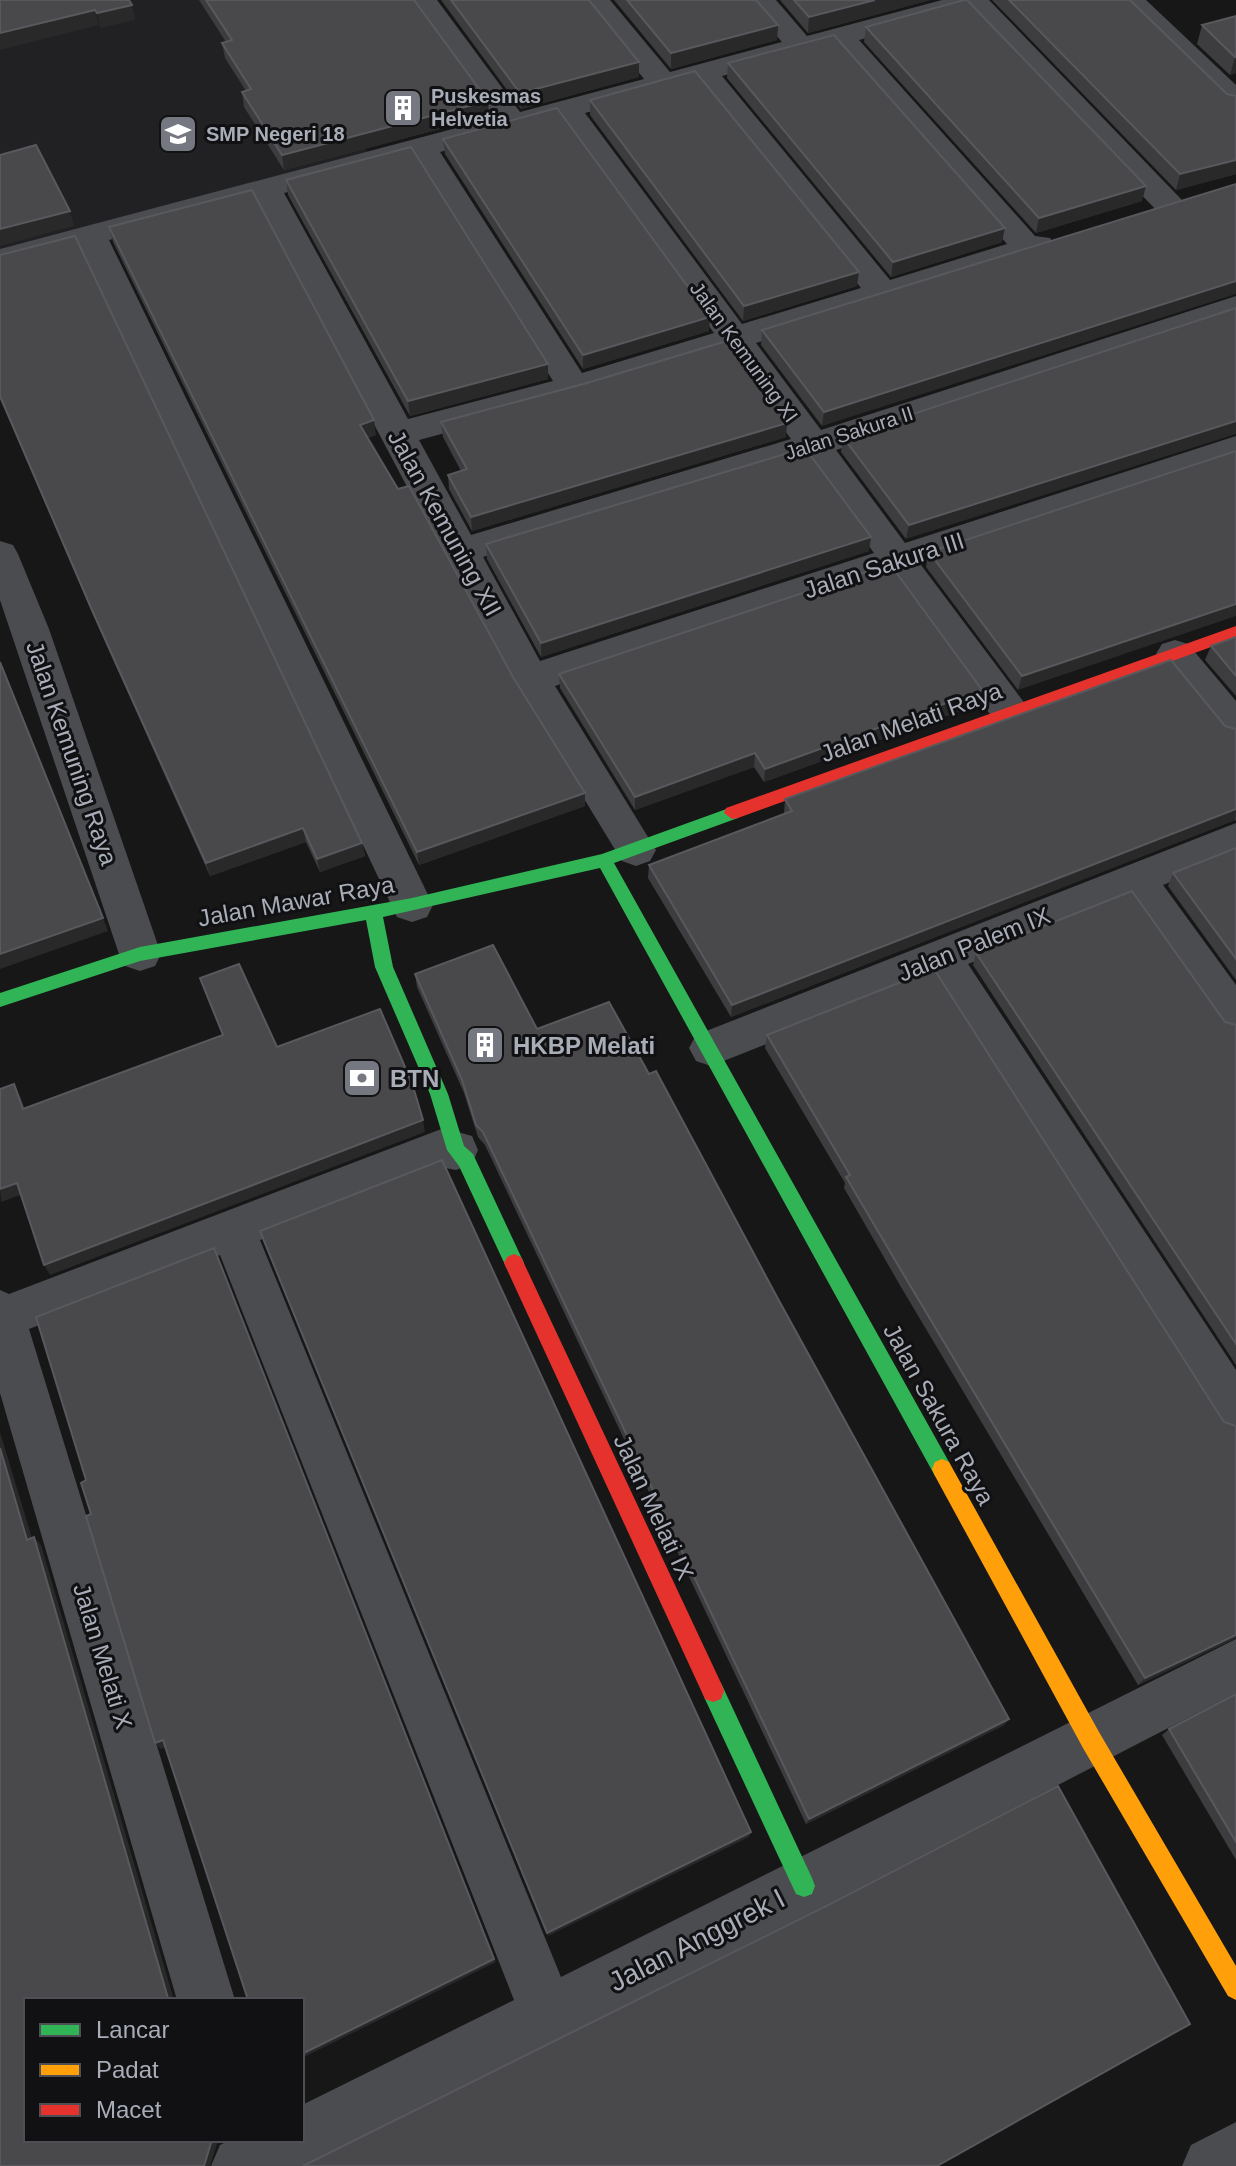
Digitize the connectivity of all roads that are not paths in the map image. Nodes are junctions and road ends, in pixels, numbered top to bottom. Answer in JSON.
{"nodes":[{"id":1,"x":422,"y":0,"type":"edge"},
{"id":2,"x":595,"y":0,"type":"edge"},
{"id":3,"x":760,"y":0,"type":"edge"},
{"id":4,"x":973,"y":0,"type":"edge"},
{"id":5,"x":1129,"y":0,"type":"edge"},
{"id":6,"x":928,"y":6,"type":"edge"},
{"id":7,"x":840,"y":36,"type":"junction"},
{"id":8,"x":801,"y":46,"type":"junction"},
{"id":9,"x":703,"y":72,"type":"junction"},
{"id":10,"x":663,"y":83,"type":"junction"},
{"id":11,"x":1236,"y":101,"type":"edge"},
{"id":12,"x":566,"y":108,"type":"junction"},
{"id":13,"x":512,"y":122,"type":"junction"},
{"id":14,"x":421,"y":146,"type":"junction"},
{"id":15,"x":265,"y":188,"type":"junction"},
{"id":16,"x":1169,"y":206,"type":"edge"},
{"id":17,"x":90,"y":234,"type":"junction"},
{"id":18,"x":1071,"y":236,"type":"edge"},
{"id":19,"x":1029,"y":249,"type":"junction"},
{"id":20,"x":0,"y":259,"type":"edge"},
{"id":21,"x":882,"y":292,"type":"junction"},
{"id":22,"x":1236,"y":307,"type":"edge"},
{"id":23,"x":733,"y":337,"type":"junction"},
{"id":24,"x":574,"y":387,"type":"junction"},
{"id":25,"x":397,"y":434,"type":"junction"},
{"id":26,"x":812,"y":445,"type":"junction"},
{"id":27,"x":1236,"y":448,"type":"edge"},
{"id":28,"x":459,"y":551,"type":"junction"},
{"id":29,"x":0,"y":554,"type":"edge"},
{"id":30,"x":897,"y":561,"type":"junction"},
{"id":31,"x":1236,"y":632,"type":"edge"},
{"id":32,"x":15,"y":634,"type":"edge"},
{"id":33,"x":1175,"y":654,"type":"junction"},
{"id":34,"x":531,"y":679,"type":"junction"},
{"id":35,"x":1009,"y":711,"type":"junction"},
{"id":36,"x":1236,"y":728,"type":"edge"},
{"id":37,"x":1236,"y":839,"type":"edge"},
{"id":38,"x":620,"y":855,"type":"junction"},
{"id":39,"x":1136,"y":879,"type":"junction"},
{"id":40,"x":412,"y":905,"type":"junction"},
{"id":41,"x":373,"y":912,"type":"junction"},
{"id":42,"x":140,"y":954,"type":"junction"},
{"id":43,"x":941,"y":957,"type":"junction"},
{"id":44,"x":0,"y":1000,"type":"edge"},
{"id":45,"x":1236,"y":1019,"type":"edge"},
{"id":46,"x":711,"y":1048,"type":"junction"},
{"id":47,"x":456,"y":1150,"type":"junction"},
{"id":48,"x":232,"y":1228,"type":"junction"},
{"id":49,"x":1,"y":1315,"type":"edge"},
{"id":50,"x":1236,"y":1413,"type":"edge"},
{"id":51,"x":1236,"y":1665,"type":"edge"},
{"id":52,"x":1091,"y":1740,"type":"junction"},
{"id":53,"x":804,"y":1886,"type":"junction"},
{"id":54,"x":1236,"y":1988,"type":"edge"},
{"id":55,"x":205,"y":1998,"type":"edge"},
{"id":56,"x":548,"y":2015,"type":"junction"},
{"id":57,"x":304,"y":2131,"type":"edge"},
{"id":58,"x":1236,"y":2152,"type":"edge"},
{"id":59,"x":1212,"y":2166,"type":"edge"}],
"edges":[{"from":1,"to":13,"type":"street"},
{"from":2,"to":10,"type":"street"},
{"from":3,"to":8,"type":"street"},
{"from":4,"to":6,"type":"street"},
{"from":4,"to":16,"type":"street"},
{"from":5,"to":11,"type":"street"},
{"from":6,"to":7,"type":"street"},
{"from":7,"to":8,"type":"street"},
{"from":7,"to":19,"type":"street"},
{"from":8,"to":9,"type":"street"},
{"from":9,"to":10,"type":"street"},
{"from":9,"to":21,"type":"street"},
{"from":10,"to":12,"type":"street"},
{"from":12,"to":13,"type":"street"},
{"from":12,"to":23,"type":"street","name":"Jalan Kemuning XI"},
{"from":13,"to":14,"type":"street"},
{"from":14,"to":15,"type":"street"},
{"from":14,"to":24,"type":"street"},
{"from":15,"to":17,"type":"street"},
{"from":15,"to":25,"type":"street","name":"Jalan Kemuning XII"},
{"from":17,"to":20,"type":"street"},
{"from":17,"to":40,"type":"street"},
{"from":18,"to":19,"type":"street"},
{"from":19,"to":21,"type":"street"},
{"from":21,"to":23,"type":"street"},
{"from":22,"to":26,"type":"street","name":"Jalan Sakura II"},
{"from":23,"to":24,"type":"street"},
{"from":23,"to":26,"type":"street","name":"Jalan Kemuning XI"},
{"from":24,"to":25,"type":"street"},
{"from":25,"to":28,"type":"street","name":"Jalan Kemuning XII"},
{"from":26,"to":28,"type":"street","name":"Jalan Sakura II"},
{"from":26,"to":30,"type":"street","name":"Jalan Kemuning XI"},
{"from":27,"to":30,"type":"street","name":"Jalan Sakura III"},
{"from":28,"to":34,"type":"street","name":"Jalan Kemuning XII"},
{"from":29,"to":32,"type":"street","name":"Jalan Kemuning Raya"},
{"from":30,"to":34,"type":"street","name":"Jalan Sakura III"},
{"from":30,"to":35,"type":"street","name":"Jalan Kemuning XI"},
{"from":31,"to":33,"type":"street","name":"Jalan Melati Raya"},
{"from":32,"to":42,"type":"street","name":"Jalan Kemuning Raya"},
{"from":33,"to":35,"type":"street","name":"Jalan Melati Raya"},
{"from":33,"to":36,"type":"street"},
{"from":34,"to":38,"type":"street","name":"Jalan Kemuning XII"},
{"from":35,"to":38,"type":"street","name":"Jalan Melati Raya"},
{"from":37,"to":39,"type":"street","name":"Jalan Palem IX"},
{"from":38,"to":40,"type":"street","name":"Jalan Mawar Raya"},
{"from":38,"to":46,"type":"street","name":"Jalan Sakura Raya"},
{"from":39,"to":43,"type":"street","name":"Jalan Palem IX"},
{"from":39,"to":45,"type":"street"},
{"from":40,"to":41,"type":"street","name":"Jalan Mawar Raya"},
{"from":41,"to":42,"type":"street","name":"Jalan Mawar Raya"},
{"from":41,"to":47,"type":"street","name":"Jalan Melati IX"},
{"from":42,"to":44,"type":"street","name":"Jalan Mawar Raya"},
{"from":43,"to":46,"type":"street","name":"Jalan Palem IX"},
{"from":43,"to":50,"type":"street"},
{"from":46,"to":52,"type":"street","name":"Jalan Sakura Raya"},
{"from":47,"to":48,"type":"street"},
{"from":47,"to":53,"type":"street","name":"Jalan Melati IX"},
{"from":48,"to":49,"type":"street"},
{"from":48,"to":56,"type":"street"},
{"from":49,"to":55,"type":"street","name":"Jalan Melati X"},
{"from":51,"to":52,"type":"street","name":"Jalan Anggrek I"},
{"from":52,"to":53,"type":"street","name":"Jalan Anggrek I"},
{"from":52,"to":54,"type":"street","name":"Jalan Sakura Raya"},
{"from":53,"to":56,"type":"street","name":"Jalan Anggrek I"},
{"from":56,"to":57,"type":"street","name":"Jalan Anggrek I"},
{"from":58,"to":59,"type":"street"}]}
